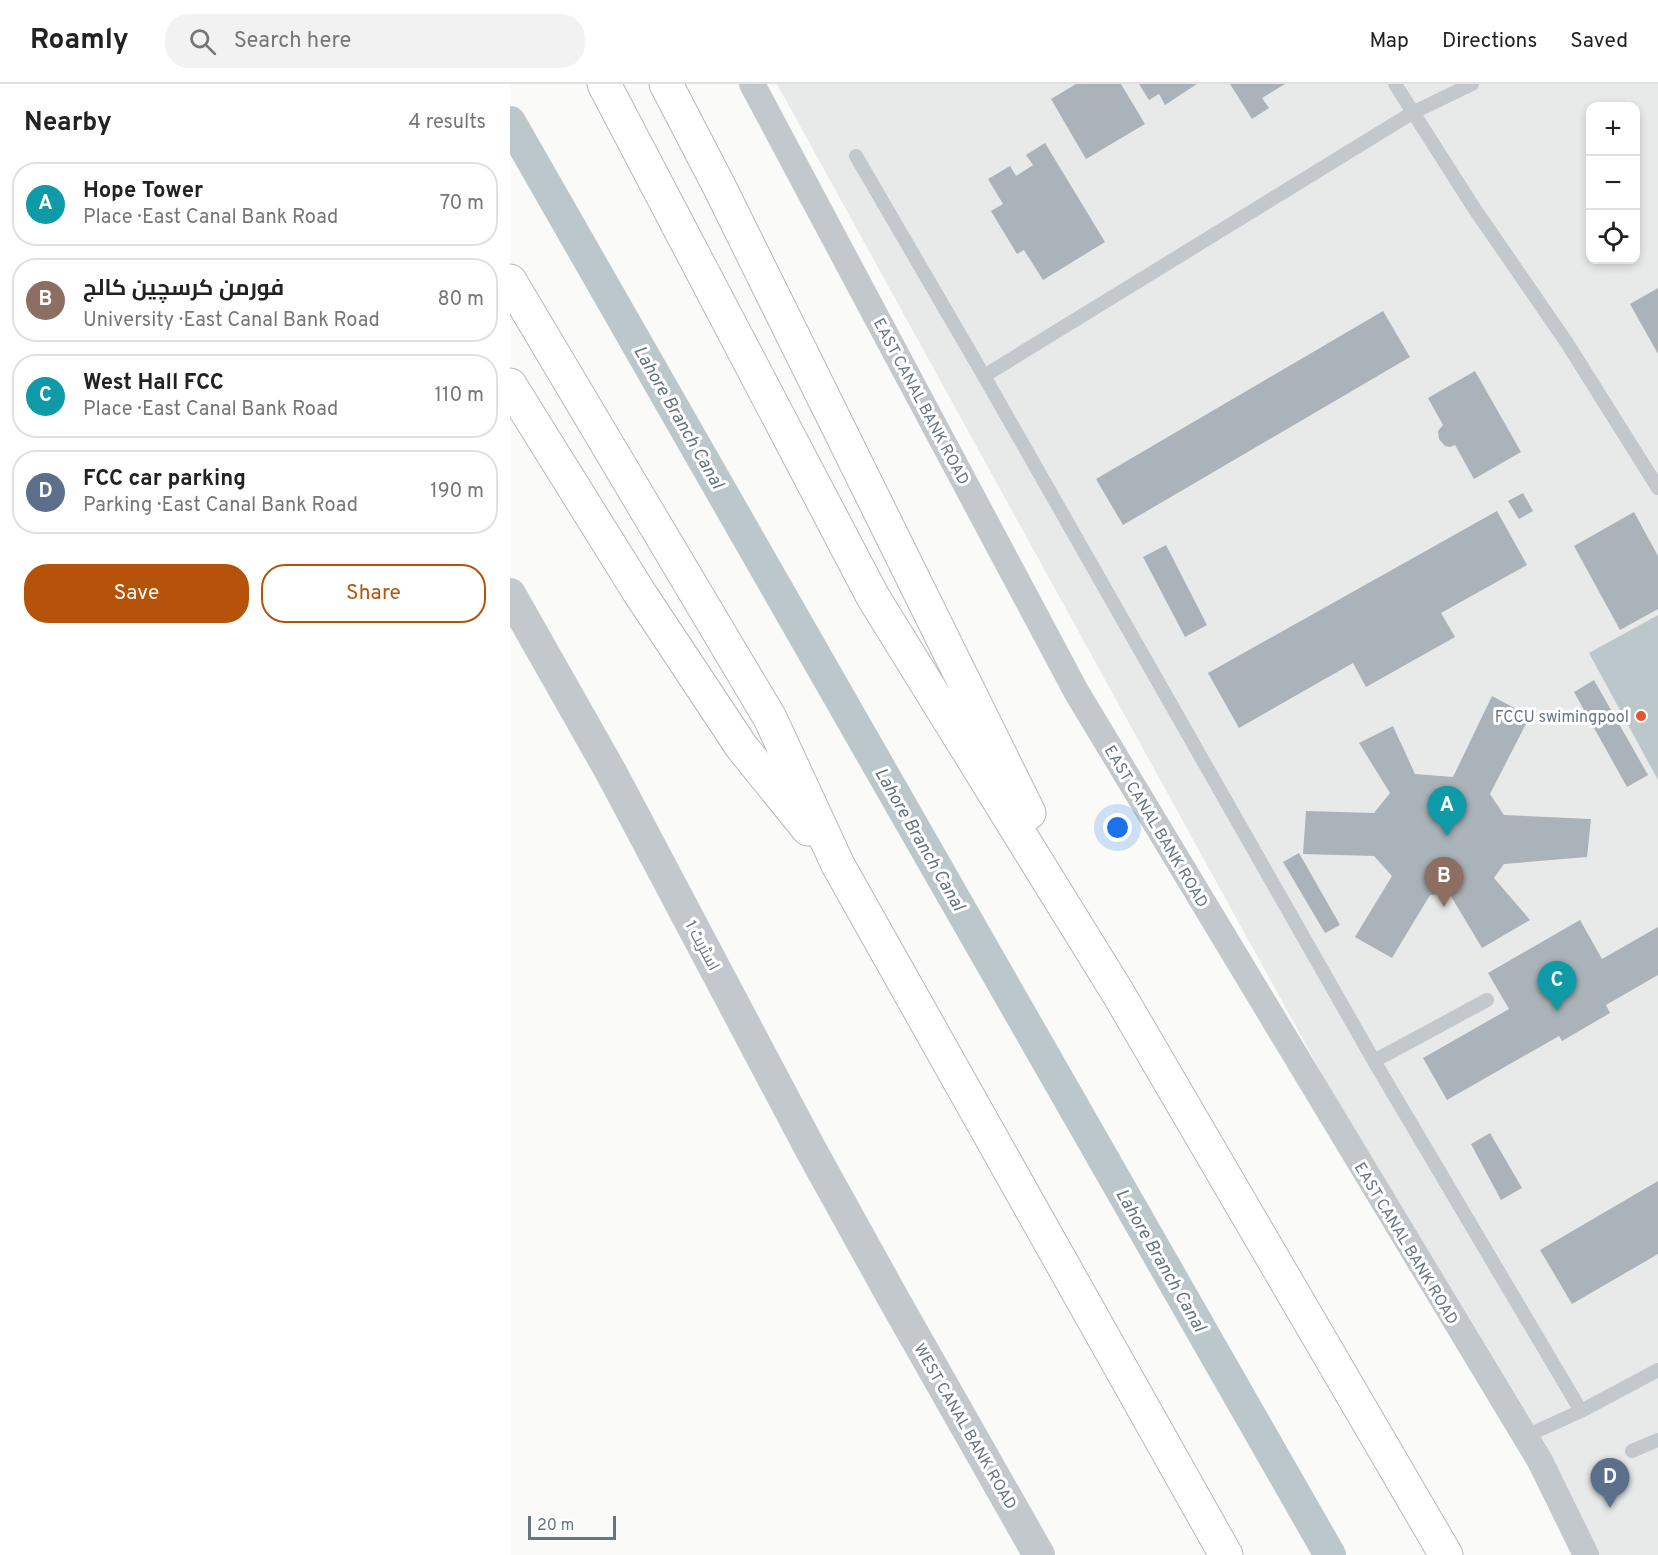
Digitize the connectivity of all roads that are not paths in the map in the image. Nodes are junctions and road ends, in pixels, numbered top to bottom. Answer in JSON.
{"nodes":[{"id":1,"x":604,"y":84,"type":"edge"},
{"id":2,"x":666,"y":84,"type":"edge"},
{"id":3,"x":752,"y":84,"type":"edge"},
{"id":4,"x":1395,"y":84,"type":"edge"},
{"id":5,"x":1472,"y":84,"type":"edge"},
{"id":6,"x":1413,"y":113,"type":"junction"},
{"id":7,"x":856,"y":156,"type":"dead end"},
{"id":8,"x":510,"y":282,"type":"edge"},
{"id":9,"x":984,"y":376,"type":"junction"},
{"id":10,"x":510,"y":385,"type":"edge"},
{"id":11,"x":1658,"y":488,"type":"edge"},
{"id":12,"x":510,"y":594,"type":"edge"},
{"id":13,"x":838,"y":865,"type":"junction"},
{"id":14,"x":1118,"y":993,"type":"junction"},
{"id":15,"x":1487,"y":1000,"type":"dead end"},
{"id":16,"x":1374,"y":1061,"type":"junction"},
{"id":17,"x":892,"y":1298,"type":"joint"},
{"id":18,"x":1658,"y":1370,"type":"edge"},
{"id":19,"x":1581,"y":1411,"type":"junction"},
{"id":20,"x":1524,"y":1437,"type":"junction"},
{"id":21,"x":1658,"y":1440,"type":"edge"},
{"id":22,"x":1632,"y":1451,"type":"dead end"},
{"id":23,"x":1039,"y":1555,"type":"edge"},
{"id":24,"x":1226,"y":1555,"type":"edge"},
{"id":25,"x":1446,"y":1555,"type":"edge"},
{"id":26,"x":1586,"y":1555,"type":"edge"}],
"edges":[{"from":1,"to":14,"type":"highway"},
{"from":2,"to":14,"type":"highway"},
{"from":3,"to":20,"type":"street","name":"EAST CANAL BANK ROAD"},
{"from":4,"to":6,"type":"lane"},
{"from":5,"to":6,"type":"lane"},
{"from":6,"to":9,"type":"lane"},
{"from":6,"to":11,"type":"lane"},
{"from":7,"to":9,"type":"lane"},
{"from":8,"to":13,"type":"highway"},
{"from":9,"to":16,"type":"lane"},
{"from":10,"to":13,"type":"highway"},
{"from":12,"to":17,"type":"street","name":"اسٹریٹ 1"},
{"from":13,"to":24,"type":"highway"},
{"from":14,"to":25,"type":"highway"},
{"from":15,"to":16,"type":"lane"},
{"from":16,"to":19,"type":"lane"},
{"from":17,"to":23,"type":"street","name":"WEST CANAL BANK ROAD"},
{"from":18,"to":19,"type":"lane"},
{"from":19,"to":20,"type":"lane"},
{"from":20,"to":26,"type":"street","name":"EAST CANAL BANK ROAD"},
{"from":21,"to":22,"type":"lane"}]}
